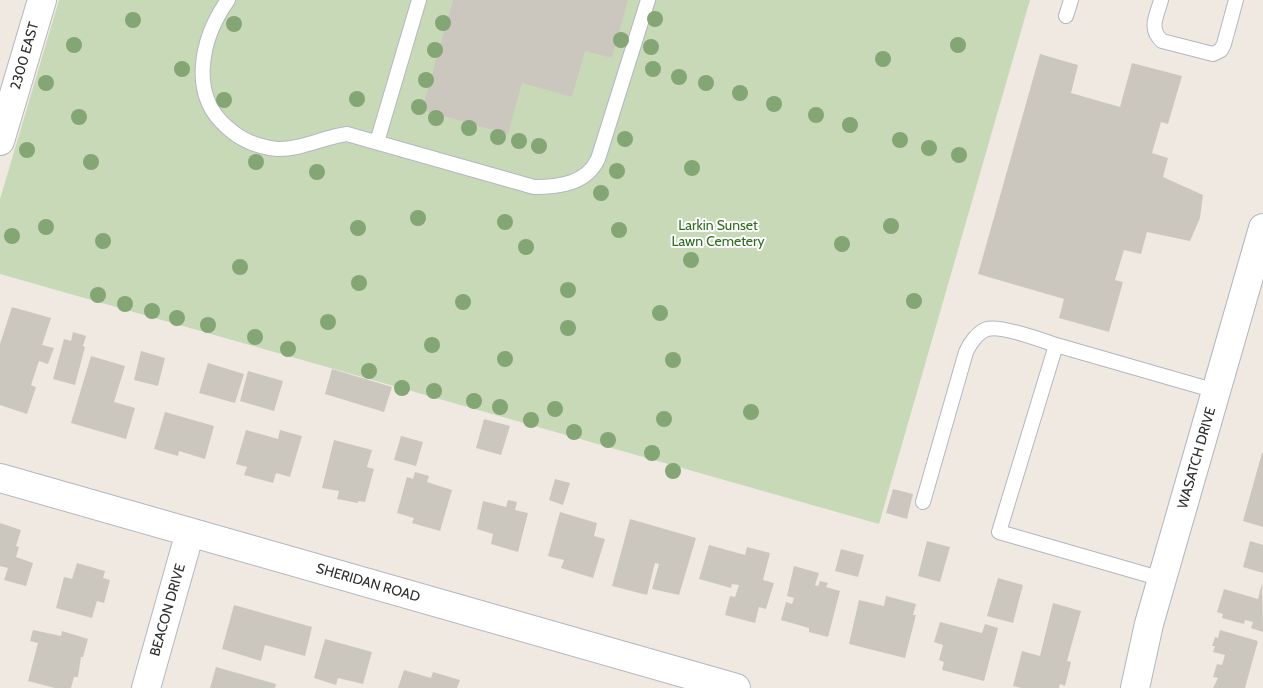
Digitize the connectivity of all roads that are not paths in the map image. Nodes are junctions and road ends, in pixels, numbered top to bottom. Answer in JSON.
{"nodes":[{"id":1,"x":42,"y":0,"type":"edge"},
{"id":2,"x":228,"y":0,"type":"edge"},
{"id":3,"x":418,"y":0,"type":"edge"},
{"id":4,"x":648,"y":0,"type":"edge"},
{"id":5,"x":1070,"y":0,"type":"edge"},
{"id":6,"x":1161,"y":0,"type":"edge"},
{"id":7,"x":1236,"y":0,"type":"edge"},
{"id":8,"x":1066,"y":16,"type":"dead end"},
{"id":9,"x":0,"y":141,"type":"edge"},
{"id":10,"x":377,"y":142,"type":"junction"},
{"id":11,"x":1263,"y":228,"type":"edge"},
{"id":12,"x":1056,"y":345,"type":"junction"},
{"id":13,"x":1216,"y":391,"type":"junction"},
{"id":14,"x":0,"y":478,"type":"edge"},
{"id":15,"x":923,"y":502,"type":"dead end"},
{"id":16,"x":190,"y":532,"type":"junction"},
{"id":17,"x":1162,"y":579,"type":"junction"},
{"id":18,"x":146,"y":688,"type":"edge"},
{"id":19,"x":736,"y":688,"type":"edge"},
{"id":20,"x":1135,"y":688,"type":"edge"}],
"edges":[{"from":1,"to":9,"type":"street","name":"2300 EAST"},
{"from":2,"to":10,"type":"lane"},
{"from":3,"to":10,"type":"lane"},
{"from":4,"to":10,"type":"lane"},
{"from":5,"to":8,"type":"lane"},
{"from":6,"to":7,"type":"lane"},
{"from":11,"to":13,"type":"street","name":"WASATCH DRIVE"},
{"from":12,"to":13,"type":"lane"},
{"from":12,"to":15,"type":"lane"},
{"from":12,"to":17,"type":"lane"},
{"from":13,"to":17,"type":"street","name":"WASATCH DRIVE"},
{"from":14,"to":16,"type":"street","name":"SHERIDAN ROAD"},
{"from":16,"to":18,"type":"street","name":"BEACON DRIVE"},
{"from":16,"to":19,"type":"street","name":"SHERIDAN ROAD"},
{"from":17,"to":20,"type":"street","name":"WASATCH DRIVE"}]}
